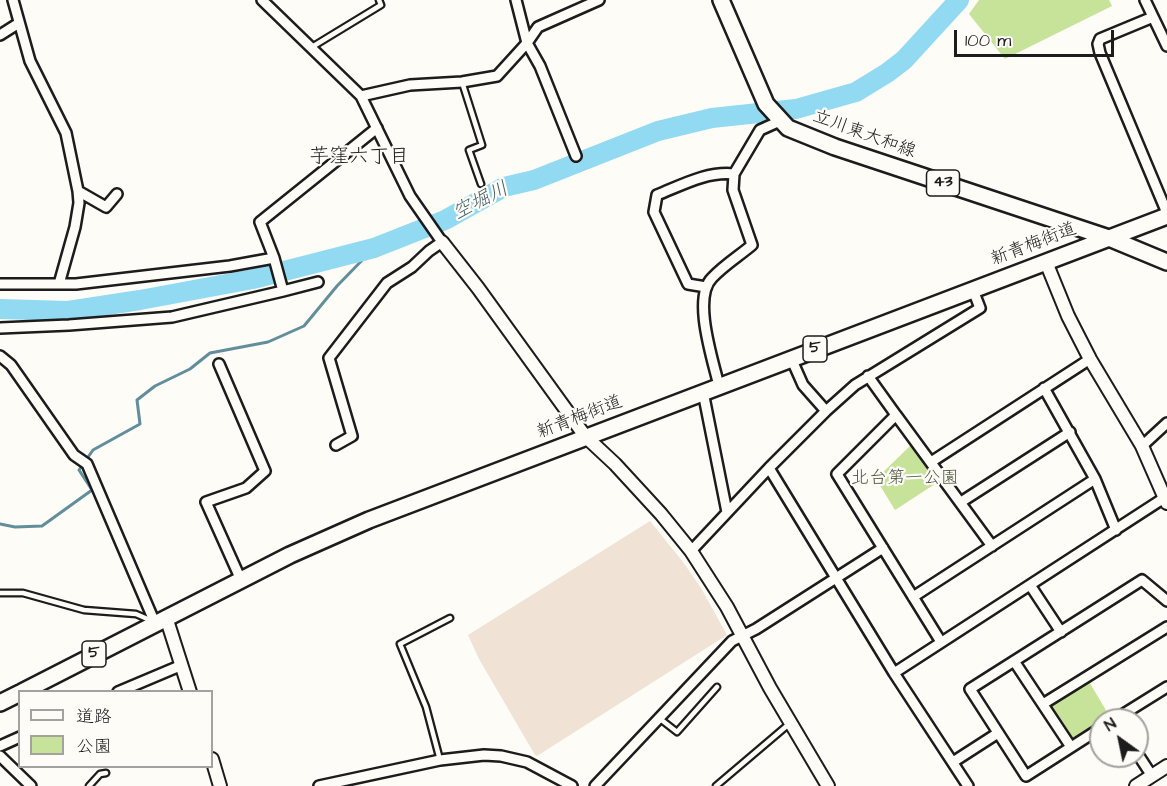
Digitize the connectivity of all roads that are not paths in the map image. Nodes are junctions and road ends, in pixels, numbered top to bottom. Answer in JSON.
{"nodes":[{"id":1,"x":13,"y":0,"type":"edge"},
{"id":2,"x":262,"y":0,"type":"edge"},
{"id":3,"x":379,"y":0,"type":"edge"},
{"id":4,"x":516,"y":0,"type":"edge"},
{"id":5,"x":599,"y":0,"type":"edge"},
{"id":6,"x":721,"y":0,"type":"edge"},
{"id":7,"x":1145,"y":0,"type":"edge"},
{"id":8,"x":1153,"y":16,"type":"junction"},
{"id":9,"x":19,"y":23,"type":"junction"},
{"id":10,"x":0,"y":35,"type":"edge"},
{"id":11,"x":527,"y":43,"type":"junction"},
{"id":12,"x":1167,"y":46,"type":"edge"},
{"id":13,"x":311,"y":47,"type":"junction"},
{"id":14,"x":462,"y":82,"type":"junction"},
{"id":15,"x":361,"y":96,"type":"junction"},
{"id":16,"x":780,"y":121,"type":"junction"},
{"id":17,"x":377,"y":128,"type":"junction"},
{"id":18,"x":576,"y":156,"type":"dead end"},
{"id":19,"x":734,"y":174,"type":"junction"},
{"id":20,"x":481,"y":184,"type":"dead end"},
{"id":21,"x":78,"y":191,"type":"junction"},
{"id":22,"x":117,"y":194,"type":"dead end"},
{"id":23,"x":1167,"y":214,"type":"edge"},
{"id":24,"x":1150,"y":222,"type":"junction"},
{"id":25,"x":439,"y":238,"type":"junction"},
{"id":26,"x":1109,"y":238,"type":"junction"},
{"id":27,"x":1150,"y":254,"type":"junction"},
{"id":28,"x":274,"y":258,"type":"junction"},
{"id":29,"x":1046,"y":262,"type":"junction"},
{"id":30,"x":1167,"y":262,"type":"edge"},
{"id":31,"x":318,"y":282,"type":"dead end"},
{"id":32,"x":0,"y":284,"type":"edge"},
{"id":33,"x":59,"y":284,"type":"junction"},
{"id":34,"x":706,"y":287,"type":"junction"},
{"id":35,"x":973,"y":290,"type":"junction"},
{"id":36,"x":283,"y":291,"type":"junction"},
{"id":37,"x":0,"y":328,"type":"edge"},
{"id":38,"x":791,"y":358,"type":"junction"},
{"id":39,"x":1090,"y":359,"type":"junction"},
{"id":40,"x":1,"y":361,"type":"edge"},
{"id":41,"x":219,"y":364,"type":"dead end"},
{"id":42,"x":868,"y":376,"type":"junction"},
{"id":43,"x":718,"y":386,"type":"junction"},
{"id":44,"x":1044,"y":388,"type":"junction"},
{"id":45,"x":703,"y":392,"type":"junction"},
{"id":46,"x":826,"y":411,"type":"junction"},
{"id":47,"x":896,"y":415,"type":"junction"},
{"id":48,"x":1167,"y":423,"type":"edge"},
{"id":49,"x":1070,"y":432,"type":"junction"},
{"id":50,"x":585,"y":436,"type":"junction"},
{"id":51,"x":336,"y":445,"type":"dead end"},
{"id":52,"x":1142,"y":446,"type":"junction"},
{"id":53,"x":931,"y":462,"type":"junction"},
{"id":54,"x":769,"y":468,"type":"junction"},
{"id":55,"x":1095,"y":479,"type":"junction"},
{"id":56,"x":1166,"y":501,"type":"edge"},
{"id":57,"x":961,"y":502,"type":"junction"},
{"id":58,"x":727,"y":512,"type":"junction"},
{"id":59,"x":1116,"y":530,"type":"junction"},
{"id":60,"x":992,"y":546,"type":"junction"},
{"id":61,"x":883,"y":548,"type":"junction"},
{"id":62,"x":691,"y":551,"type":"junction"},
{"id":63,"x":836,"y":579,"type":"junction"},
{"id":64,"x":241,"y":580,"type":"junction"},
{"id":65,"x":1030,"y":585,"type":"junction"},
{"id":66,"x":0,"y":593,"type":"edge"},
{"id":67,"x":913,"y":597,"type":"junction"},
{"id":68,"x":1167,"y":601,"type":"edge"},
{"id":69,"x":450,"y":618,"type":"dead end"},
{"id":70,"x":161,"y":620,"type":"junction"},
{"id":71,"x":1167,"y":627,"type":"edge"},
{"id":72,"x":1061,"y":632,"type":"junction"},
{"id":73,"x":742,"y":636,"type":"junction"},
{"id":74,"x":941,"y":642,"type":"junction"},
{"id":75,"x":1014,"y":661,"type":"junction"},
{"id":76,"x":182,"y":665,"type":"junction"},
{"id":77,"x":894,"y":673,"type":"junction"},
{"id":78,"x":717,"y":687,"type":"dead end"},
{"id":79,"x":1167,"y":687,"type":"edge"},
{"id":80,"x":25,"y":690,"type":"edge"},
{"id":81,"x":123,"y":690,"type":"edge"},
{"id":82,"x":189,"y":690,"type":"edge"},
{"id":83,"x":18,"y":694,"type":"edge"},
{"id":84,"x":0,"y":703,"type":"edge"},
{"id":85,"x":1043,"y":704,"type":"junction"},
{"id":86,"x":1134,"y":708,"type":"edge"},
{"id":87,"x":659,"y":718,"type":"junction"},
{"id":88,"x":790,"y":723,"type":"junction"},
{"id":89,"x":998,"y":733,"type":"junction"},
{"id":90,"x":1089,"y":736,"type":"edge"},
{"id":91,"x":18,"y":738,"type":"edge"},
{"id":92,"x":0,"y":746,"type":"edge"},
{"id":93,"x":1071,"y":747,"type":"junction"},
{"id":94,"x":0,"y":756,"type":"edge"},
{"id":95,"x":440,"y":760,"type":"junction"},
{"id":96,"x":213,"y":762,"type":"edge"},
{"id":97,"x":953,"y":762,"type":"junction"},
{"id":98,"x":1167,"y":766,"type":"edge"},
{"id":99,"x":1147,"y":768,"type":"edge"},
{"id":100,"x":106,"y":773,"type":"dead end"},
{"id":101,"x":1152,"y":776,"type":"junction"},
{"id":102,"x":32,"y":786,"type":"edge"},
{"id":103,"x":89,"y":786,"type":"edge"},
{"id":104,"x":220,"y":786,"type":"edge"},
{"id":105,"x":319,"y":786,"type":"edge"},
{"id":106,"x":572,"y":786,"type":"edge"},
{"id":107,"x":595,"y":786,"type":"edge"},
{"id":108,"x":716,"y":786,"type":"edge"},
{"id":109,"x":828,"y":786,"type":"edge"},
{"id":110,"x":968,"y":786,"type":"edge"},
{"id":111,"x":1136,"y":786,"type":"edge"}],
"edges":[{"from":1,"to":9,"type":"street"},
{"from":2,"to":13,"type":"street"},
{"from":3,"to":13,"type":"lane"},
{"from":4,"to":11,"type":"street"},
{"from":5,"to":11,"type":"street"},
{"from":6,"to":16,"type":"main road","name":"立川東大和線","number":"43"},
{"from":7,"to":8,"type":"street"},
{"from":8,"to":12,"type":"street"},
{"from":8,"to":23,"type":"street"},
{"from":9,"to":10,"type":"street"},
{"from":9,"to":21,"type":"street"},
{"from":11,"to":14,"type":"street"},
{"from":11,"to":18,"type":"street"},
{"from":13,"to":15,"type":"street"},
{"from":14,"to":15,"type":"street"},
{"from":14,"to":20,"type":"lane"},
{"from":15,"to":17,"type":"street"},
{"from":16,"to":19,"type":"street"},
{"from":16,"to":26,"type":"main road","name":"立川東大和線","number":"43"},
{"from":17,"to":25,"type":"street"},
{"from":17,"to":28,"type":"street"},
{"from":19,"to":34,"type":"street"},
{"from":19,"to":34,"type":"street"},
{"from":21,"to":22,"type":"street"},
{"from":21,"to":33,"type":"street"},
{"from":23,"to":24,"type":"main road","name":"新青梅街道","number":"5"},
{"from":24,"to":26,"type":"main road","name":"新青梅街道","number":"5"},
{"from":24,"to":27,"type":"main road"},
{"from":25,"to":50,"type":"street"},
{"from":25,"to":51,"type":"street"},
{"from":26,"to":27,"type":"main road","name":"立川東大和線","number":"43"},
{"from":26,"to":29,"type":"main road","name":"新青梅街道","number":"5"},
{"from":27,"to":30,"type":"main road","name":"立川東大和線","number":"43"},
{"from":28,"to":33,"type":"street"},
{"from":28,"to":36,"type":"street"},
{"from":29,"to":35,"type":"main road","name":"新青梅街道","number":"5"},
{"from":29,"to":39,"type":"street"},
{"from":31,"to":36,"type":"street"},
{"from":32,"to":33,"type":"street"},
{"from":34,"to":43,"type":"street"},
{"from":35,"to":38,"type":"main road","name":"新青梅街道","number":"5"},
{"from":35,"to":42,"type":"street"},
{"from":36,"to":37,"type":"street"},
{"from":38,"to":43,"type":"main road","name":"新青梅街道","number":"5"},
{"from":38,"to":46,"type":"street"},
{"from":39,"to":44,"type":"street"},
{"from":39,"to":52,"type":"street"},
{"from":40,"to":70,"type":"street"},
{"from":41,"to":64,"type":"street"},
{"from":42,"to":46,"type":"street"},
{"from":42,"to":47,"type":"street"},
{"from":43,"to":45,"type":"main road","name":"新青梅街道","number":"5"},
{"from":44,"to":49,"type":"street"},
{"from":44,"to":53,"type":"street"},
{"from":45,"to":50,"type":"main road","name":"新青梅街道","number":"5"},
{"from":45,"to":58,"type":"street"},
{"from":46,"to":54,"type":"street"},
{"from":47,"to":53,"type":"street"},
{"from":47,"to":61,"type":"street"},
{"from":48,"to":52,"type":"street"},
{"from":49,"to":55,"type":"street"},
{"from":49,"to":57,"type":"street"},
{"from":50,"to":62,"type":"street"},
{"from":50,"to":64,"type":"main road","name":"新青梅街道","number":"5"},
{"from":52,"to":56,"type":"street"},
{"from":53,"to":57,"type":"street"},
{"from":54,"to":58,"type":"street"},
{"from":54,"to":63,"type":"street"},
{"from":55,"to":59,"type":"street"},
{"from":55,"to":60,"type":"street"},
{"from":56,"to":59,"type":"street"},
{"from":57,"to":60,"type":"street"},
{"from":58,"to":62,"type":"street"},
{"from":59,"to":65,"type":"street"},
{"from":60,"to":67,"type":"street"},
{"from":61,"to":63,"type":"street"},
{"from":61,"to":67,"type":"street"},
{"from":62,"to":73,"type":"street"},
{"from":63,"to":73,"type":"street"},
{"from":63,"to":77,"type":"street"},
{"from":64,"to":70,"type":"main road","name":"新青梅街道","number":"5"},
{"from":65,"to":72,"type":"street"},
{"from":65,"to":74,"type":"street"},
{"from":66,"to":70,"type":"lane"},
{"from":67,"to":74,"type":"street"},
{"from":68,"to":72,"type":"street"},
{"from":69,"to":95,"type":"lane"},
{"from":70,"to":76,"type":"street"},
{"from":70,"to":80,"type":"main road","name":"新青梅街道","number":"5"},
{"from":71,"to":85,"type":"street"},
{"from":72,"to":75,"type":"street"},
{"from":73,"to":87,"type":"street"},
{"from":73,"to":88,"type":"street"},
{"from":74,"to":77,"type":"street"},
{"from":75,"to":85,"type":"street"},
{"from":75,"to":89,"type":"street"},
{"from":76,"to":81,"type":"street"},
{"from":76,"to":82,"type":"street"},
{"from":77,"to":97,"type":"street"},
{"from":78,"to":87,"type":"lane"},
{"from":79,"to":86,"type":"street"},
{"from":83,"to":84,"type":"main road","name":"新青梅街道","number":"5"},
{"from":85,"to":93,"type":"street"},
{"from":87,"to":107,"type":"street"},
{"from":88,"to":108,"type":"lane"},
{"from":88,"to":109,"type":"street"},
{"from":89,"to":93,"type":"street"},
{"from":89,"to":97,"type":"street"},
{"from":90,"to":93,"type":"street"},
{"from":91,"to":92,"type":"street"},
{"from":94,"to":102,"type":"street"},
{"from":95,"to":105,"type":"street"},
{"from":95,"to":106,"type":"street"},
{"from":96,"to":104,"type":"street"},
{"from":97,"to":110,"type":"street"},
{"from":98,"to":101,"type":"street"},
{"from":99,"to":101,"type":"street"},
{"from":100,"to":103,"type":"lane"},
{"from":101,"to":111,"type":"street"}]}
